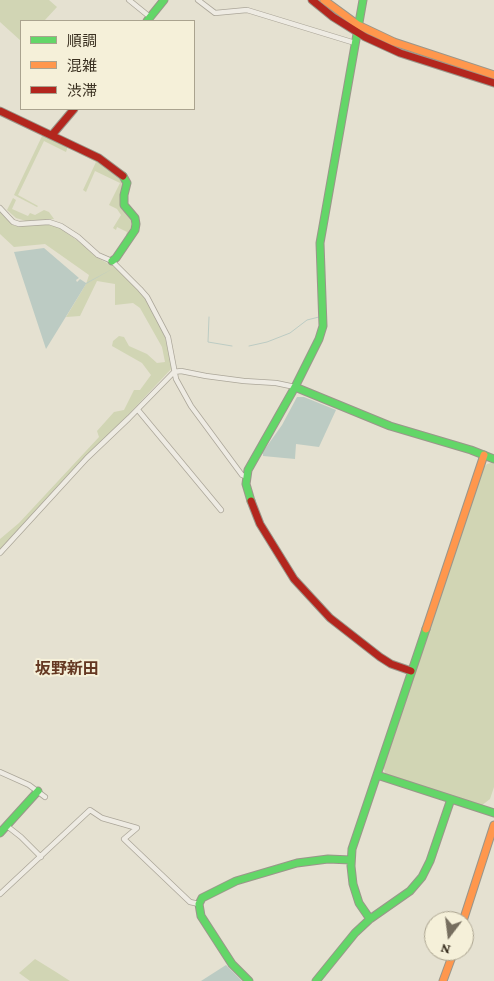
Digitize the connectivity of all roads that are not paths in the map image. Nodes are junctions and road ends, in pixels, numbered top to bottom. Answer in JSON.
{"nodes":[{"id":1,"x":129,"y":0,"type":"edge"},
{"id":2,"x":164,"y":0,"type":"edge"},
{"id":3,"x":198,"y":0,"type":"edge"},
{"id":4,"x":312,"y":0,"type":"edge"},
{"id":5,"x":324,"y":0,"type":"edge"},
{"id":6,"x":363,"y":0,"type":"edge"},
{"id":7,"x":148,"y":19,"type":"edge"},
{"id":8,"x":358,"y":29,"type":"junction"},
{"id":9,"x":355,"y":43,"type":"junction"},
{"id":10,"x":494,"y":75,"type":"edge"},
{"id":11,"x":494,"y":83,"type":"edge"},
{"id":12,"x":73,"y":110,"type":"edge"},
{"id":13,"x":0,"y":111,"type":"edge"},
{"id":14,"x":52,"y":135,"type":"junction"},
{"id":15,"x":0,"y":208,"type":"edge"},
{"id":16,"x":112,"y":261,"type":"junction"},
{"id":17,"x":174,"y":372,"type":"junction"},
{"id":18,"x":295,"y":386,"type":"junction"},
{"id":19,"x":138,"y":410,"type":"junction"},
{"id":20,"x":484,"y":455,"type":"junction"},
{"id":21,"x":494,"y":459,"type":"edge"},
{"id":22,"x":247,"y":477,"type":"junction"},
{"id":23,"x":221,"y":510,"type":"dead end"},
{"id":24,"x":0,"y":553,"type":"edge"},
{"id":25,"x":411,"y":671,"type":"junction"},
{"id":26,"x":0,"y":772,"type":"edge"},
{"id":27,"x":377,"y":775,"type":"junction"},
{"id":28,"x":38,"y":791,"type":"junction"},
{"id":29,"x":44,"y":797,"type":"dead end"},
{"id":30,"x":450,"y":799,"type":"junction"},
{"id":31,"x":494,"y":814,"type":"edge"},
{"id":32,"x":494,"y":825,"type":"edge"},
{"id":33,"x":7,"y":826,"type":"junction"},
{"id":34,"x":0,"y":833,"type":"edge"},
{"id":35,"x":41,"y":857,"type":"junction"},
{"id":36,"x":351,"y":860,"type":"junction"},
{"id":37,"x":0,"y":894,"type":"edge"},
{"id":38,"x":199,"y":904,"type":"junction"},
{"id":39,"x":466,"y":911,"type":"edge"},
{"id":40,"x":370,"y":919,"type":"junction"},
{"id":41,"x":450,"y":961,"type":"edge"},
{"id":42,"x":249,"y":981,"type":"edge"},
{"id":43,"x":316,"y":981,"type":"edge"},
{"id":44,"x":443,"y":981,"type":"edge"}],
"edges":[{"from":1,"to":7,"type":"street"},
{"from":2,"to":7,"type":"street"},
{"from":3,"to":9,"type":"street"},
{"from":4,"to":8,"type":"street"},
{"from":5,"to":8,"type":"street"},
{"from":6,"to":8,"type":"street"},
{"from":8,"to":9,"type":"street"},
{"from":8,"to":10,"type":"street"},
{"from":8,"to":11,"type":"street"},
{"from":9,"to":18,"type":"street"},
{"from":12,"to":14,"type":"street"},
{"from":13,"to":14,"type":"street"},
{"from":14,"to":16,"type":"street"},
{"from":15,"to":16,"type":"street"},
{"from":16,"to":17,"type":"street"},
{"from":17,"to":18,"type":"street"},
{"from":17,"to":19,"type":"street"},
{"from":17,"to":22,"type":"street"},
{"from":18,"to":20,"type":"street"},
{"from":18,"to":22,"type":"street"},
{"from":19,"to":23,"type":"street"},
{"from":19,"to":24,"type":"street"},
{"from":20,"to":21,"type":"street"},
{"from":20,"to":25,"type":"street"},
{"from":22,"to":25,"type":"street"},
{"from":25,"to":27,"type":"street"},
{"from":26,"to":28,"type":"street"},
{"from":27,"to":30,"type":"street"},
{"from":27,"to":36,"type":"street"},
{"from":28,"to":29,"type":"street"},
{"from":28,"to":33,"type":"street"},
{"from":30,"to":31,"type":"street"},
{"from":30,"to":40,"type":"street"},
{"from":32,"to":39,"type":"street"},
{"from":33,"to":34,"type":"street"},
{"from":33,"to":35,"type":"street"},
{"from":35,"to":37,"type":"street"},
{"from":35,"to":38,"type":"street"},
{"from":36,"to":38,"type":"street"},
{"from":36,"to":40,"type":"street"},
{"from":38,"to":42,"type":"street"},
{"from":40,"to":43,"type":"street"},
{"from":41,"to":44,"type":"street"}]}
